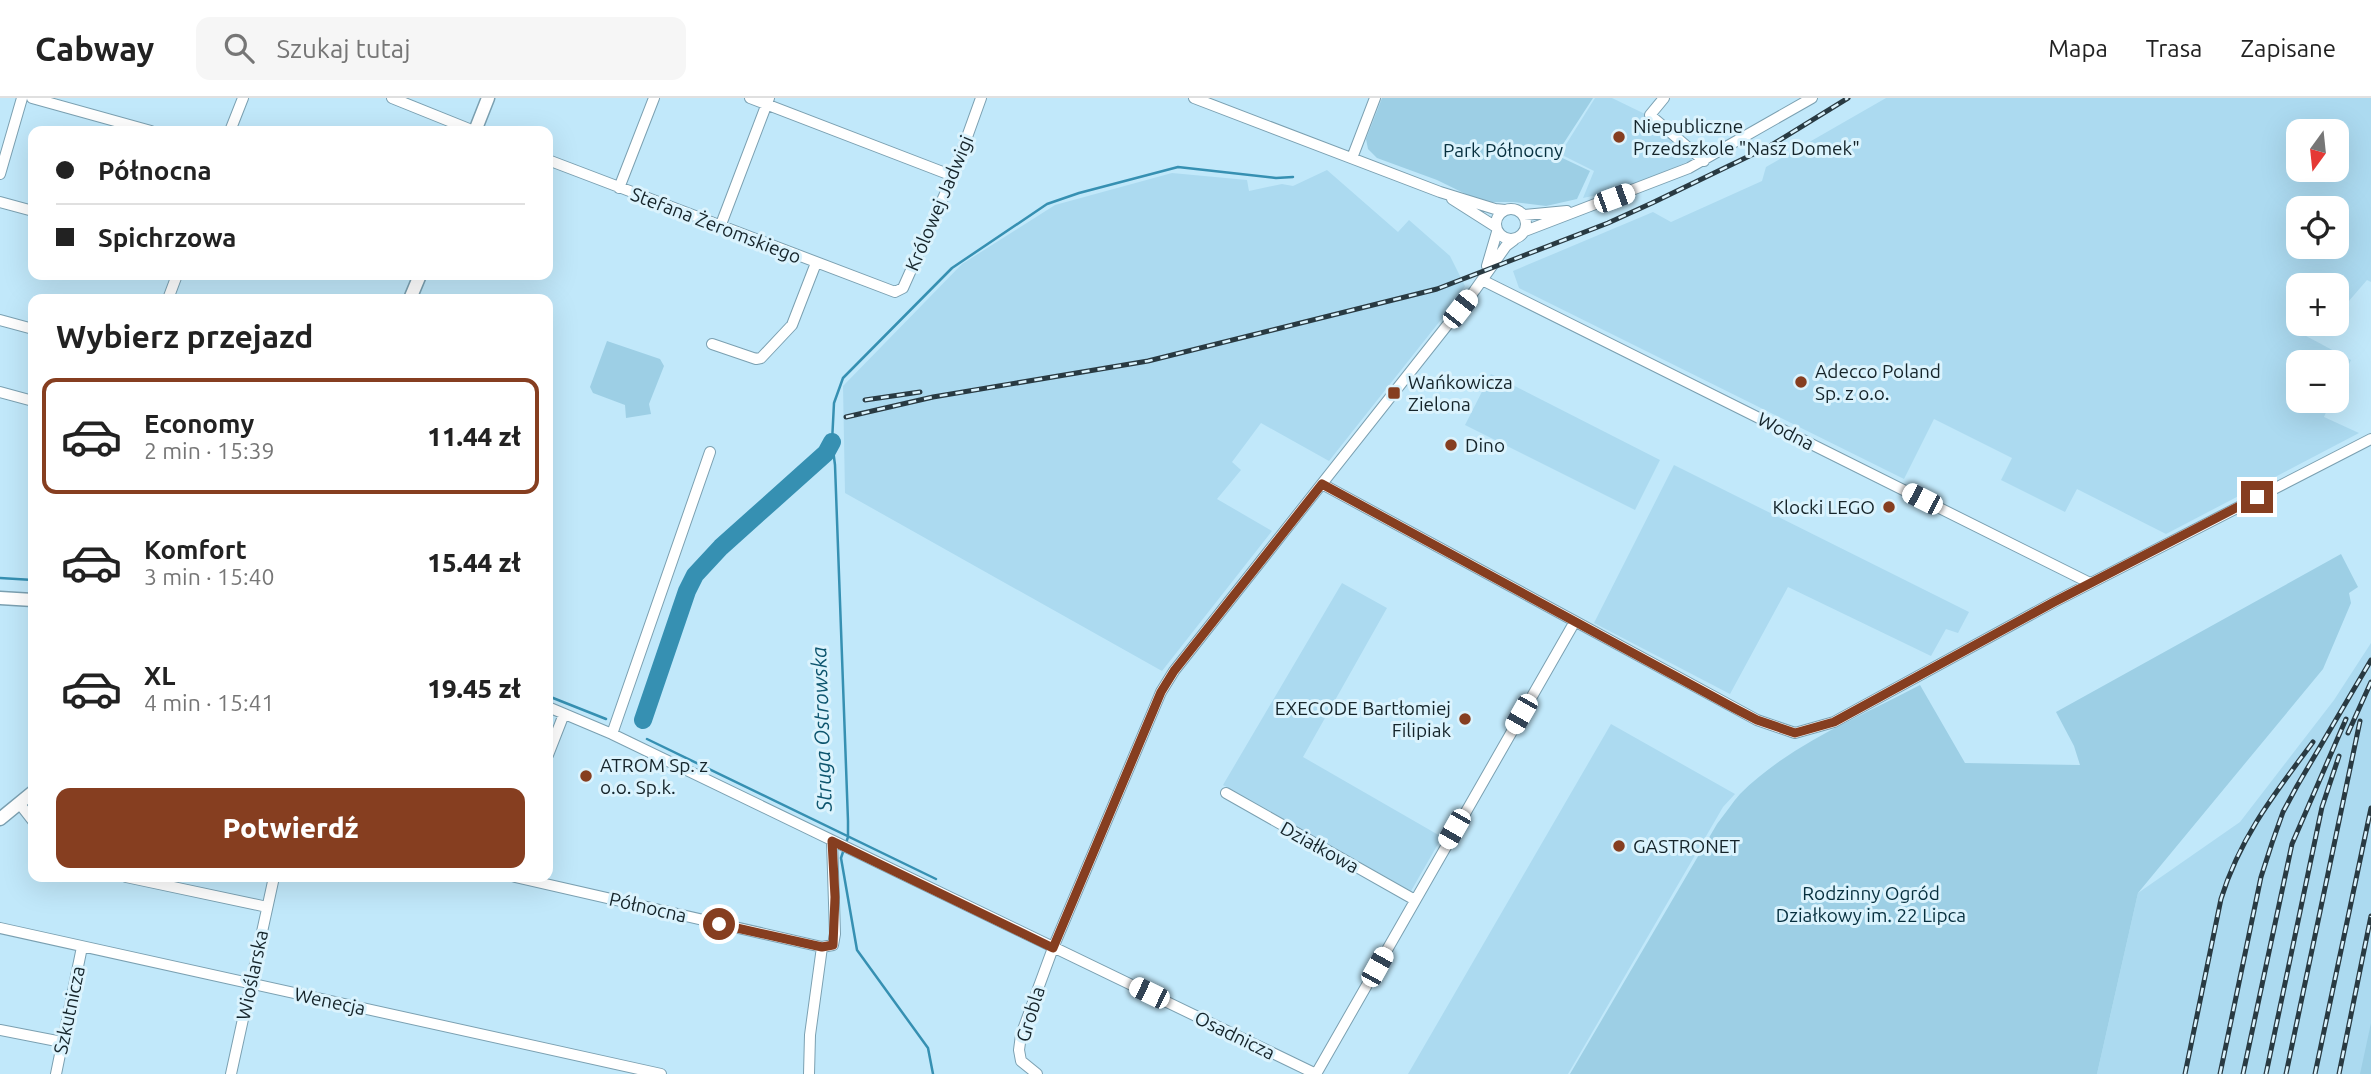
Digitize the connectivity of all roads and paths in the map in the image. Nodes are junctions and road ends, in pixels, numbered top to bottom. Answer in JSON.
{"nodes":[{"id":1,"x":22,"y":98,"type":"edge"},
{"id":2,"x":32,"y":98,"type":"edge"},
{"id":3,"x":243,"y":98,"type":"edge"},
{"id":4,"x":392,"y":98,"type":"edge"},
{"id":5,"x":488,"y":98,"type":"edge"},
{"id":6,"x":654,"y":98,"type":"edge"},
{"id":7,"x":750,"y":98,"type":"edge"},
{"id":8,"x":981,"y":98,"type":"edge"},
{"id":9,"x":1194,"y":98,"type":"edge"},
{"id":10,"x":1375,"y":98,"type":"edge"},
{"id":11,"x":1664,"y":98,"type":"edge"},
{"id":12,"x":1812,"y":98,"type":"edge"},
{"id":13,"x":768,"y":101,"type":"edge"},
{"id":14,"x":133,"y":126,"type":"edge"},
{"id":15,"x":232,"y":126,"type":"edge"},
{"id":16,"x":462,"y":126,"type":"edge"},
{"id":17,"x":477,"y":126,"type":"edge"},
{"id":18,"x":1352,"y":158,"type":"junction"},
{"id":19,"x":1704,"y":161,"type":"junction"},
{"id":20,"x":553,"y":162,"type":"edge"},
{"id":21,"x":0,"y":174,"type":"edge"},
{"id":22,"x":953,"y":176,"type":"junction"},
{"id":23,"x":619,"y":188,"type":"junction"},
{"id":24,"x":1440,"y":192,"type":"junction"},
{"id":25,"x":0,"y":202,"type":"edge"},
{"id":26,"x":28,"y":210,"type":"edge"},
{"id":27,"x":1505,"y":210,"type":"junction"},
{"id":28,"x":1578,"y":210,"type":"junction"},
{"id":29,"x":1523,"y":215,"type":"junction"},
{"id":30,"x":720,"y":227,"type":"junction"},
{"id":31,"x":1497,"y":230,"type":"junction"},
{"id":32,"x":1525,"y":231,"type":"junction"},
{"id":33,"x":1514,"y":240,"type":"junction"},
{"id":34,"x":816,"y":263,"type":"junction"},
{"id":35,"x":1482,"y":280,"type":"junction"},
{"id":36,"x":884,"y":290,"type":"joint"},
{"id":37,"x":0,"y":320,"type":"edge"},
{"id":38,"x":28,"y":328,"type":"edge"},
{"id":39,"x":712,"y":344,"type":"dead end"},
{"id":40,"x":0,"y":392,"type":"edge"},
{"id":41,"x":28,"y":400,"type":"edge"},
{"id":42,"x":2371,"y":439,"type":"edge"},
{"id":43,"x":710,"y":452,"type":"dead end"},
{"id":44,"x":1322,"y":484,"type":"junction"},
{"id":45,"x":2090,"y":583,"type":"junction"},
{"id":46,"x":0,"y":598,"type":"edge"},
{"id":47,"x":28,"y":600,"type":"edge"},
{"id":48,"x":1574,"y":622,"type":"junction"},
{"id":49,"x":553,"y":709,"type":"edge"},
{"id":50,"x":564,"y":714,"type":"junction"},
{"id":51,"x":612,"y":734,"type":"junction"},
{"id":52,"x":553,"y":742,"type":"edge"},
{"id":53,"x":1226,"y":793,"type":"dead end"},
{"id":54,"x":28,"y":796,"type":"edge"},
{"id":55,"x":19,"y":803,"type":"junction"},
{"id":56,"x":28,"y":815,"type":"edge"},
{"id":57,"x":0,"y":818,"type":"edge"},
{"id":58,"x":832,"y":841,"type":"junction"},
{"id":59,"x":149,"y":882,"type":"edge"},
{"id":60,"x":273,"y":882,"type":"edge"},
{"id":61,"x":537,"y":882,"type":"edge"},
{"id":62,"x":1415,"y":900,"type":"junction"},
{"id":63,"x":267,"y":908,"type":"junction"},
{"id":64,"x":0,"y":928,"type":"edge"},
{"id":65,"x":82,"y":947,"type":"junction"},
{"id":66,"x":822,"y":947,"type":"junction"},
{"id":67,"x":1053,"y":948,"type":"junction"},
{"id":68,"x":250,"y":983,"type":"junction"},
{"id":69,"x":0,"y":1030,"type":"edge"},
{"id":70,"x":62,"y":1042,"type":"junction"},
{"id":71,"x":56,"y":1074,"type":"edge"},
{"id":72,"x":231,"y":1074,"type":"edge"},
{"id":73,"x":661,"y":1074,"type":"edge"},
{"id":74,"x":809,"y":1074,"type":"edge"},
{"id":75,"x":1037,"y":1074,"type":"edge"},
{"id":76,"x":1316,"y":1074,"type":"edge"}],
"edges":[{"from":1,"to":21,"type":"street"},
{"from":2,"to":14,"type":"street"},
{"from":3,"to":15,"type":"street"},
{"from":4,"to":16,"type":"street"},
{"from":5,"to":17,"type":"street"},
{"from":6,"to":23,"type":"street"},
{"from":7,"to":13,"type":"street"},
{"from":8,"to":22,"type":"street","name":"Królowej Jadwigi"},
{"from":9,"to":18,"type":"street"},
{"from":10,"to":18,"type":"street"},
{"from":11,"to":19,"type":"street"},
{"from":12,"to":19,"type":"street"},
{"from":13,"to":22,"type":"street"},
{"from":13,"to":30,"type":"street"},
{"from":18,"to":24,"type":"street"},
{"from":19,"to":28,"type":"street"},
{"from":20,"to":23,"type":"street","name":"Stefana Żeromskiego"},
{"from":22,"to":36,"type":"street","name":"Królowej Jadwigi"},
{"from":23,"to":30,"type":"street","name":"Stefana Żeromskiego"},
{"from":24,"to":27,"type":"street"},
{"from":24,"to":31,"type":"street"},
{"from":25,"to":26,"type":"street"},
{"from":27,"to":29,"type":"street"},
{"from":27,"to":31,"type":"street"},
{"from":28,"to":29,"type":"street"},
{"from":28,"to":32,"type":"street"},
{"from":29,"to":32,"type":"street"},
{"from":30,"to":34,"type":"street","name":"Stefana Żeromskiego"},
{"from":31,"to":33,"type":"street"},
{"from":31,"to":35,"type":"street"},
{"from":32,"to":33,"type":"street"},
{"from":33,"to":35,"type":"street","name":"Grobla"},
{"from":34,"to":36,"type":"street","name":"Stefana Żeromskiego"},
{"from":34,"to":39,"type":"street"},
{"from":35,"to":44,"type":"street","name":"Grobla"},
{"from":35,"to":45,"type":"street","name":"Wodna"},
{"from":37,"to":38,"type":"street"},
{"from":40,"to":41,"type":"street"},
{"from":42,"to":45,"type":"street"},
{"from":43,"to":51,"type":"street"},
{"from":44,"to":48,"type":"street"},
{"from":44,"to":67,"type":"street","name":"Grobla"},
{"from":45,"to":48,"type":"street"},
{"from":46,"to":47,"type":"street"},
{"from":48,"to":62,"type":"street"},
{"from":49,"to":50,"type":"street","name":"Osadnicza"},
{"from":50,"to":51,"type":"street","name":"Osadnicza"},
{"from":50,"to":52,"type":"street"},
{"from":51,"to":58,"type":"street","name":"Osadnicza"},
{"from":53,"to":62,"type":"street","name":"Działkowa"},
{"from":54,"to":55,"type":"street"},
{"from":55,"to":56,"type":"street"},
{"from":55,"to":57,"type":"street"},
{"from":58,"to":66,"type":"street"},
{"from":58,"to":67,"type":"street","name":"Osadnicza"},
{"from":59,"to":63,"type":"street"},
{"from":60,"to":63,"type":"street","name":"Wioślarska"},
{"from":61,"to":66,"type":"street","name":"Północna"},
{"from":62,"to":76,"type":"street"},
{"from":63,"to":68,"type":"street","name":"Wioślarska"},
{"from":64,"to":65,"type":"street","name":"Wenecja"},
{"from":65,"to":68,"type":"street","name":"Wenecja"},
{"from":65,"to":70,"type":"street","name":"Szkutnicza"},
{"from":66,"to":74,"type":"street"},
{"from":67,"to":75,"type":"street","name":"Grobla"},
{"from":67,"to":76,"type":"street","name":"Osadnicza"},
{"from":68,"to":72,"type":"street","name":"Wioślarska"},
{"from":68,"to":73,"type":"street","name":"Wenecja"},
{"from":69,"to":70,"type":"street"},
{"from":70,"to":71,"type":"street","name":"Szkutnicza"}]}
